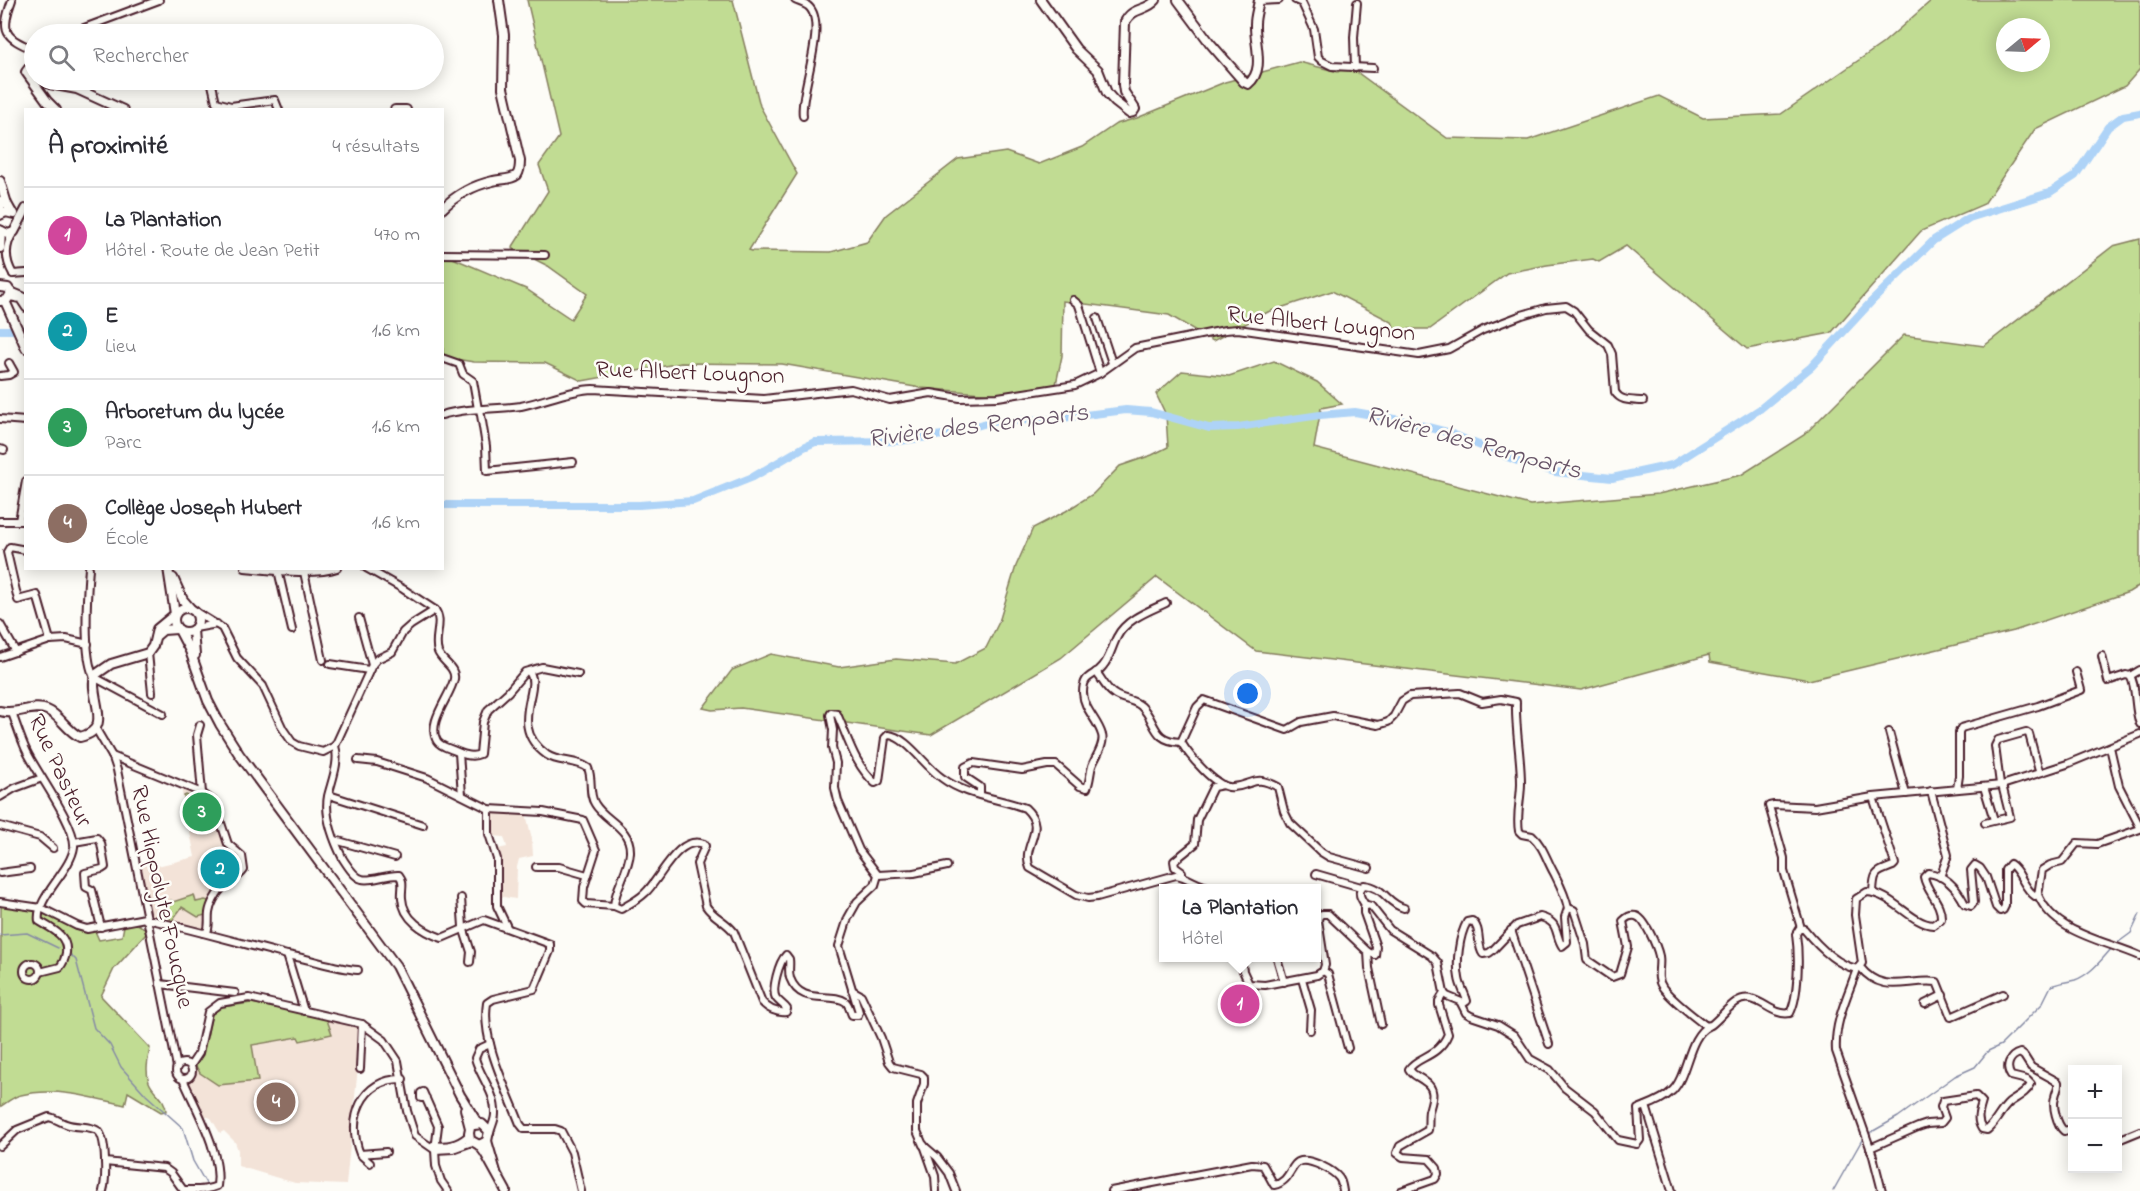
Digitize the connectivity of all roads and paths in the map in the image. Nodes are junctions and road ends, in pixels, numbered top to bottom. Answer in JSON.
{"nodes":[{"id":1,"x":12,"y":0,"type":"edge"},
{"id":2,"x":159,"y":0,"type":"edge"},
{"id":3,"x":499,"y":0,"type":"edge"},
{"id":4,"x":795,"y":0,"type":"edge"},
{"id":5,"x":1041,"y":0,"type":"edge"},
{"id":6,"x":1156,"y":0,"type":"edge"},
{"id":7,"x":1178,"y":0,"type":"edge"},
{"id":8,"x":1259,"y":0,"type":"edge"},
{"id":9,"x":1279,"y":0,"type":"edge"},
{"id":10,"x":1295,"y":0,"type":"edge"},
{"id":11,"x":1357,"y":3,"type":"dead end"},
{"id":12,"x":95,"y":24,"type":"edge"},
{"id":13,"x":24,"y":46,"type":"edge"},
{"id":14,"x":1372,"y":68,"type":"dead end"},
{"id":15,"x":1355,"y":69,"type":"junction"},
{"id":16,"x":39,"y":90,"type":"edge"},
{"id":17,"x":79,"y":90,"type":"edge"},
{"id":18,"x":213,"y":90,"type":"edge"},
{"id":19,"x":54,"y":108,"type":"edge"},
{"id":20,"x":119,"y":108,"type":"edge"},
{"id":21,"x":278,"y":108,"type":"edge"},
{"id":22,"x":803,"y":117,"type":"dead end"},
{"id":23,"x":0,"y":181,"type":"edge"},
{"id":24,"x":0,"y":201,"type":"edge"},
{"id":25,"x":444,"y":206,"type":"edge"},
{"id":26,"x":24,"y":209,"type":"edge"},
{"id":27,"x":0,"y":214,"type":"edge"},
{"id":28,"x":15,"y":216,"type":"junction"},
{"id":29,"x":1,"y":231,"type":"edge"},
{"id":30,"x":13,"y":233,"type":"junction"},
{"id":31,"x":0,"y":245,"type":"edge"},
{"id":32,"x":444,"y":254,"type":"edge"},
{"id":33,"x":545,"y":255,"type":"dead end"},
{"id":34,"x":24,"y":273,"type":"edge"},
{"id":35,"x":13,"y":274,"type":"junction"},
{"id":36,"x":4,"y":294,"type":"edge"},
{"id":37,"x":24,"y":297,"type":"edge"},
{"id":38,"x":1073,"y":300,"type":"dead end"},
{"id":39,"x":24,"y":305,"type":"edge"},
{"id":40,"x":1097,"y":318,"type":"dead end"},
{"id":41,"x":24,"y":344,"type":"edge"},
{"id":42,"x":444,"y":359,"type":"edge"},
{"id":43,"x":9,"y":363,"type":"dead end"},
{"id":44,"x":1112,"y":363,"type":"junction"},
{"id":45,"x":1100,"y":373,"type":"junction"},
{"id":46,"x":0,"y":376,"type":"edge"},
{"id":47,"x":1643,"y":401,"type":"dead end"},
{"id":48,"x":479,"y":409,"type":"junction"},
{"id":49,"x":444,"y":414,"type":"edge"},
{"id":50,"x":0,"y":419,"type":"edge"},
{"id":51,"x":24,"y":421,"type":"edge"},
{"id":52,"x":573,"y":462,"type":"dead end"},
{"id":53,"x":24,"y":501,"type":"edge"},
{"id":54,"x":0,"y":521,"type":"edge"},
{"id":55,"x":22,"y":521,"type":"edge"},
{"id":56,"x":24,"y":550,"type":"edge"},
{"id":57,"x":89,"y":570,"type":"edge"},
{"id":58,"x":168,"y":570,"type":"edge"},
{"id":59,"x":169,"y":570,"type":"edge"},
{"id":60,"x":278,"y":570,"type":"edge"},
{"id":61,"x":332,"y":570,"type":"edge"},
{"id":62,"x":370,"y":570,"type":"edge"},
{"id":63,"x":304,"y":572,"type":"junction"},
{"id":64,"x":1166,"y":603,"type":"dead end"},
{"id":65,"x":193,"y":610,"type":"junction"},
{"id":66,"x":435,"y":610,"type":"junction"},
{"id":67,"x":175,"y":615,"type":"junction"},
{"id":68,"x":359,"y":618,"type":"dead end"},
{"id":69,"x":0,"y":624,"type":"edge"},
{"id":70,"x":217,"y":624,"type":"junction"},
{"id":71,"x":178,"y":629,"type":"junction"},
{"id":72,"x":194,"y":629,"type":"junction"},
{"id":73,"x":292,"y":630,"type":"dead end"},
{"id":74,"x":155,"y":637,"type":"junction"},
{"id":75,"x":50,"y":640,"type":"junction"},
{"id":76,"x":88,"y":644,"type":"junction"},
{"id":77,"x":16,"y":652,"type":"junction"},
{"id":78,"x":148,"y":653,"type":"junction"},
{"id":79,"x":2102,"y":656,"type":"dead end"},
{"id":80,"x":0,"y":657,"type":"edge"},
{"id":81,"x":323,"y":660,"type":"dead end"},
{"id":82,"x":330,"y":664,"type":"dead end"},
{"id":83,"x":370,"y":667,"type":"junction"},
{"id":84,"x":2140,"y":670,"type":"edge"},
{"id":85,"x":197,"y":672,"type":"junction"},
{"id":86,"x":529,"y":672,"type":"junction"},
{"id":87,"x":1096,"y":672,"type":"junction"},
{"id":88,"x":2076,"y":672,"type":"dead end"},
{"id":89,"x":578,"y":674,"type":"dead end"},
{"id":90,"x":2130,"y":676,"type":"junction"},
{"id":91,"x":94,"y":677,"type":"junction"},
{"id":92,"x":152,"y":693,"type":"dead end"},
{"id":93,"x":0,"y":711,"type":"edge"},
{"id":94,"x":12,"y":713,"type":"junction"},
{"id":95,"x":163,"y":714,"type":"dead end"},
{"id":96,"x":2140,"y":724,"type":"edge"},
{"id":97,"x":200,"y":725,"type":"dead end"},
{"id":98,"x":96,"y":729,"type":"junction"},
{"id":99,"x":1890,"y":732,"type":"dead end"},
{"id":100,"x":2140,"y":734,"type":"edge"},
{"id":101,"x":1181,"y":742,"type":"junction"},
{"id":102,"x":335,"y":746,"type":"junction"},
{"id":103,"x":2110,"y":747,"type":"junction"},
{"id":104,"x":459,"y":753,"type":"junction"},
{"id":105,"x":112,"y":755,"type":"junction"},
{"id":106,"x":358,"y":760,"type":"dead end"},
{"id":107,"x":2039,"y":771,"type":"junction"},
{"id":108,"x":42,"y":778,"type":"junction"},
{"id":109,"x":2001,"y":784,"type":"junction"},
{"id":110,"x":1223,"y":785,"type":"junction"},
{"id":111,"x":1984,"y":787,"type":"junction"},
{"id":112,"x":1957,"y":789,"type":"junction"},
{"id":113,"x":1931,"y":791,"type":"junction"},
{"id":114,"x":202,"y":792,"type":"junction"},
{"id":115,"x":1906,"y":794,"type":"junction"},
{"id":116,"x":329,"y":795,"type":"junction"},
{"id":117,"x":462,"y":795,"type":"junction"},
{"id":118,"x":980,"y":795,"type":"junction"},
{"id":119,"x":0,"y":797,"type":"edge"},
{"id":120,"x":1873,"y":798,"type":"junction"},
{"id":121,"x":489,"y":809,"type":"junction"},
{"id":122,"x":1994,"y":820,"type":"junction"},
{"id":123,"x":1985,"y":823,"type":"dead end"},
{"id":124,"x":423,"y":825,"type":"dead end"},
{"id":125,"x":0,"y":826,"type":"edge"},
{"id":126,"x":2140,"y":828,"type":"edge"},
{"id":127,"x":335,"y":840,"type":"junction"},
{"id":128,"x":74,"y":842,"type":"junction"},
{"id":129,"x":53,"y":848,"type":"dead end"},
{"id":130,"x":395,"y":857,"type":"dead end"},
{"id":131,"x":947,"y":866,"type":"dead end"},
{"id":132,"x":536,"y":867,"type":"dead end"},
{"id":133,"x":30,"y":868,"type":"dead end"},
{"id":134,"x":1369,"y":868,"type":"dead end"},
{"id":135,"x":0,"y":873,"type":"edge"},
{"id":136,"x":1316,"y":874,"type":"dead end"},
{"id":137,"x":587,"y":875,"type":"junction"},
{"id":138,"x":878,"y":875,"type":"junction"},
{"id":139,"x":1182,"y":876,"type":"junction"},
{"id":140,"x":1940,"y":877,"type":"junction"},
{"id":141,"x":1195,"y":884,"type":"edge"},
{"id":142,"x":1361,"y":887,"type":"junction"},
{"id":143,"x":1873,"y":892,"type":"junction"},
{"id":144,"x":2038,"y":895,"type":"junction"},
{"id":145,"x":460,"y":898,"type":"dead end"},
{"id":146,"x":0,"y":902,"type":"edge"},
{"id":147,"x":614,"y":906,"type":"junction"},
{"id":148,"x":1366,"y":906,"type":"junction"},
{"id":149,"x":41,"y":908,"type":"junction"},
{"id":150,"x":1404,"y":908,"type":"dead end"},
{"id":151,"x":1568,"y":908,"type":"junction"},
{"id":152,"x":1321,"y":916,"type":"edge"},
{"id":153,"x":146,"y":919,"type":"junction"},
{"id":154,"x":101,"y":927,"type":"junction"},
{"id":155,"x":463,"y":927,"type":"junction"},
{"id":156,"x":507,"y":927,"type":"junction"},
{"id":157,"x":1801,"y":928,"type":"junction"},
{"id":158,"x":1511,"y":930,"type":"junction"},
{"id":159,"x":203,"y":933,"type":"junction"},
{"id":160,"x":1321,"y":937,"type":"edge"},
{"id":161,"x":1368,"y":952,"type":"junction"},
{"id":162,"x":287,"y":955,"type":"junction"},
{"id":163,"x":2140,"y":957,"type":"edge"},
{"id":164,"x":470,"y":962,"type":"dead end"},
{"id":165,"x":1242,"y":962,"type":"edge"},
{"id":166,"x":1278,"y":962,"type":"edge"},
{"id":167,"x":1859,"y":968,"type":"junction"},
{"id":168,"x":358,"y":970,"type":"dead end"},
{"id":169,"x":1323,"y":971,"type":"junction"},
{"id":170,"x":40,"y":972,"type":"dead end"},
{"id":171,"x":1302,"y":979,"type":"junction"},
{"id":172,"x":1284,"y":982,"type":"junction"},
{"id":173,"x":160,"y":984,"type":"junction"},
{"id":174,"x":852,"y":990,"type":"junction"},
{"id":175,"x":235,"y":993,"type":"dead end"},
{"id":176,"x":1444,"y":993,"type":"junction"},
{"id":177,"x":2003,"y":993,"type":"dead end"},
{"id":178,"x":1943,"y":995,"type":"junction"},
{"id":179,"x":1461,"y":1004,"type":"junction"},
{"id":180,"x":1925,"y":1004,"type":"dead end"},
{"id":181,"x":304,"y":1011,"type":"junction"},
{"id":182,"x":362,"y":1024,"type":"junction"},
{"id":183,"x":1380,"y":1024,"type":"dead end"},
{"id":184,"x":1709,"y":1026,"type":"junction"},
{"id":185,"x":1310,"y":1030,"type":"dead end"},
{"id":186,"x":490,"y":1044,"type":"junction"},
{"id":187,"x":1549,"y":1044,"type":"dead end"},
{"id":188,"x":1348,"y":1048,"type":"dead end"},
{"id":189,"x":184,"y":1064,"type":"junction"},
{"id":190,"x":360,"y":1069,"type":"dead end"},
{"id":191,"x":186,"y":1078,"type":"junction"},
{"id":192,"x":403,"y":1079,"type":"junction"},
{"id":193,"x":426,"y":1098,"type":"dead end"},
{"id":194,"x":1646,"y":1106,"type":"junction"},
{"id":195,"x":495,"y":1114,"type":"junction"},
{"id":196,"x":2068,"y":1130,"type":"edge"},
{"id":197,"x":2140,"y":1131,"type":"edge"},
{"id":198,"x":475,"y":1133,"type":"junction"},
{"id":199,"x":488,"y":1137,"type":"junction"},
{"id":200,"x":2122,"y":1138,"type":"edge"},
{"id":201,"x":923,"y":1145,"type":"junction"},
{"id":202,"x":0,"y":1146,"type":"edge"},
{"id":203,"x":435,"y":1148,"type":"junction"},
{"id":204,"x":1870,"y":1148,"type":"junction"},
{"id":205,"x":386,"y":1152,"type":"dead end"},
{"id":206,"x":360,"y":1154,"type":"junction"},
{"id":207,"x":105,"y":1162,"type":"junction"},
{"id":208,"x":370,"y":1163,"type":"dead end"},
{"id":209,"x":496,"y":1172,"type":"junction"},
{"id":210,"x":215,"y":1189,"type":"edge"},
{"id":211,"x":184,"y":1190,"type":"edge"},
{"id":212,"x":103,"y":1191,"type":"edge"},
{"id":213,"x":448,"y":1191,"type":"edge"},
{"id":214,"x":506,"y":1191,"type":"edge"},
{"id":215,"x":581,"y":1191,"type":"edge"},
{"id":216,"x":936,"y":1191,"type":"edge"},
{"id":217,"x":956,"y":1191,"type":"edge"},
{"id":218,"x":1111,"y":1191,"type":"edge"},
{"id":219,"x":1343,"y":1191,"type":"edge"},
{"id":220,"x":1401,"y":1191,"type":"edge"},
{"id":221,"x":1672,"y":1191,"type":"edge"},
{"id":222,"x":1882,"y":1191,"type":"edge"}],
"edges":[{"from":1,"to":13,"type":"street"},
{"from":2,"to":12,"type":"street"},
{"from":3,"to":25,"type":"main road"},
{"from":4,"to":22,"type":"street"},
{"from":5,"to":6,"type":"main road"},
{"from":7,"to":8,"type":"main road"},
{"from":8,"to":9,"type":"street"},
{"from":10,"to":15,"type":"street"},
{"from":11,"to":15,"type":"street"},
{"from":14,"to":15,"type":"street"},
{"from":16,"to":19,"type":"main road"},
{"from":17,"to":20,"type":"main road"},
{"from":18,"to":21,"type":"street"},
{"from":23,"to":28,"type":"main road"},
{"from":24,"to":27,"type":"main road"},
{"from":26,"to":28,"type":"main road"},
{"from":27,"to":28,"type":"main road"},
{"from":28,"to":30,"type":"main road"},
{"from":29,"to":30,"type":"main road"},
{"from":29,"to":31,"type":"main road"},
{"from":30,"to":31,"type":"main road"},
{"from":30,"to":35,"type":"street"},
{"from":32,"to":33,"type":"street"},
{"from":34,"to":35,"type":"street"},
{"from":35,"to":36,"type":"street"},
{"from":36,"to":37,"type":"street"},
{"from":36,"to":39,"type":"street"},
{"from":36,"to":41,"type":"main road"},
{"from":38,"to":45,"type":"street"},
{"from":40,"to":44,"type":"street"},
{"from":42,"to":48,"type":"street"},
{"from":43,"to":46,"type":"street"},
{"from":44,"to":45,"type":"street","name":"Rue Albert Lougnon"},
{"from":44,"to":47,"type":"street","name":"Rue Albert Lougnon"},
{"from":45,"to":48,"type":"street","name":"Rue Albert Lougnon"},
{"from":48,"to":49,"type":"street","name":"Rue Albert Lougnon"},
{"from":48,"to":52,"type":"street"},
{"from":50,"to":51,"type":"street"},
{"from":53,"to":55,"type":"street"},
{"from":54,"to":55,"type":"street"},
{"from":56,"to":75,"type":"street"},
{"from":57,"to":76,"type":"street"},
{"from":58,"to":67,"type":"main road"},
{"from":59,"to":65,"type":"main road"},
{"from":60,"to":63,"type":"street"},
{"from":60,"to":73,"type":"street"},
{"from":61,"to":63,"type":"street"},
{"from":62,"to":66,"type":"street"},
{"from":63,"to":81,"type":"street"},
{"from":64,"to":87,"type":"street"},
{"from":65,"to":67,"type":"main road"},
{"from":65,"to":70,"type":"street"},
{"from":65,"to":72,"type":"main road"},
{"from":66,"to":83,"type":"street"},
{"from":66,"to":104,"type":"street"},
{"from":67,"to":71,"type":"main road"},
{"from":67,"to":74,"type":"main road"},
{"from":68,"to":83,"type":"street"},
{"from":69,"to":77,"type":"street"},
{"from":70,"to":72,"type":"street"},
{"from":70,"to":102,"type":"street"},
{"from":71,"to":72,"type":"main road"},
{"from":71,"to":74,"type":"main road"},
{"from":71,"to":85,"type":"main road"},
{"from":72,"to":85,"type":"main road"},
{"from":74,"to":78,"type":"main road"},
{"from":75,"to":76,"type":"street"},
{"from":75,"to":77,"type":"street"},
{"from":76,"to":91,"type":"street"},
{"from":77,"to":80,"type":"street"},
{"from":78,"to":91,"type":"main road"},
{"from":78,"to":92,"type":"street"},
{"from":79,"to":90,"type":"street"},
{"from":82,"to":83,"type":"street"},
{"from":83,"to":102,"type":"street"},
{"from":84,"to":90,"type":"street"},
{"from":85,"to":198,"type":"main road"},
{"from":86,"to":89,"type":"street"},
{"from":86,"to":104,"type":"street"},
{"from":86,"to":147,"type":"street"},
{"from":87,"to":101,"type":"street"},
{"from":87,"to":118,"type":"street"},
{"from":88,"to":112,"type":"street"},
{"from":90,"to":96,"type":"street"},
{"from":91,"to":95,"type":"street"},
{"from":91,"to":98,"type":"main road"},
{"from":93,"to":94,"type":"main road"},
{"from":94,"to":98,"type":"main road"},
{"from":94,"to":108,"type":"street","name":"Rue Pasteur"},
{"from":97,"to":114,"type":"street"},
{"from":98,"to":105,"type":"street","name":"Rue Hippolyte Foucque"},
{"from":99,"to":115,"type":"street"},
{"from":100,"to":103,"type":"street"},
{"from":101,"to":110,"type":"street"},
{"from":101,"to":151,"type":"street"},
{"from":102,"to":116,"type":"street"},
{"from":103,"to":107,"type":"street"},
{"from":103,"to":126,"type":"street"},
{"from":104,"to":117,"type":"street"},
{"from":105,"to":114,"type":"street","name":"Rue Hippolyte Foucque"},
{"from":105,"to":153,"type":"street","name":"Rue Hippolyte Foucque"},
{"from":106,"to":117,"type":"street"},
{"from":107,"to":109,"type":"street"},
{"from":107,"to":109,"type":"street"},
{"from":108,"to":119,"type":"street"},
{"from":108,"to":128,"type":"street","name":"Rue Pasteur"},
{"from":109,"to":111,"type":"street"},
{"from":109,"to":122,"type":"street"},
{"from":110,"to":134,"type":"street"},
{"from":110,"to":139,"type":"street"},
{"from":111,"to":112,"type":"street"},
{"from":111,"to":122,"type":"street"},
{"from":112,"to":113,"type":"street"},
{"from":113,"to":115,"type":"street"},
{"from":113,"to":140,"type":"street"},
{"from":114,"to":159,"type":"street"},
{"from":115,"to":120,"type":"street"},
{"from":116,"to":124,"type":"street"},
{"from":116,"to":127,"type":"street"},
{"from":117,"to":121,"type":"street"},
{"from":118,"to":138,"type":"street"},
{"from":118,"to":139,"type":"street"},
{"from":120,"to":143,"type":"street"},
{"from":120,"to":157,"type":"street"},
{"from":121,"to":137,"type":"street"},
{"from":121,"to":156,"type":"street"},
{"from":122,"to":123,"type":"street"},
{"from":125,"to":129,"type":"street"},
{"from":126,"to":144,"type":"street"},
{"from":127,"to":130,"type":"street"},
{"from":127,"to":155,"type":"street"},
{"from":128,"to":149,"type":"street","name":"Rue Pasteur"},
{"from":128,"to":154,"type":"street"},
{"from":131,"to":138,"type":"street"},
{"from":132,"to":137,"type":"street"},
{"from":133,"to":135,"type":"street"},
{"from":136,"to":142,"type":"street"},
{"from":137,"to":147,"type":"street"},
{"from":138,"to":174,"type":"street"},
{"from":139,"to":141,"type":"street"},
{"from":140,"to":143,"type":"street"},
{"from":140,"to":144,"type":"street"},
{"from":142,"to":148,"type":"street"},
{"from":142,"to":150,"type":"street"},
{"from":143,"to":167,"type":"street"},
{"from":144,"to":163,"type":"street"},
{"from":145,"to":155,"type":"street"},
{"from":146,"to":149,"type":"street"},
{"from":147,"to":174,"type":"street"},
{"from":148,"to":161,"type":"street"},
{"from":148,"to":176,"type":"street"},
{"from":149,"to":154,"type":"street"},
{"from":149,"to":170,"type":"street"},
{"from":151,"to":158,"type":"street"},
{"from":151,"to":184,"type":"street"},
{"from":152,"to":161,"type":"street"},
{"from":153,"to":154,"type":"street"},
{"from":153,"to":159,"type":"street"},
{"from":153,"to":173,"type":"street","name":"Rue Hippolyte Foucque"},
{"from":155,"to":156,"type":"street"},
{"from":155,"to":164,"type":"street"},
{"from":156,"to":186,"type":"street"},
{"from":157,"to":167,"type":"street"},
{"from":157,"to":184,"type":"street"},
{"from":158,"to":179,"type":"street"},
{"from":158,"to":187,"type":"street"},
{"from":159,"to":162,"type":"street"},
{"from":160,"to":169,"type":"street"},
{"from":161,"to":183,"type":"street"},
{"from":162,"to":168,"type":"street"},
{"from":162,"to":181,"type":"street"},
{"from":165,"to":172,"type":"street"},
{"from":166,"to":172,"type":"street"},
{"from":167,"to":178,"type":"street"},
{"from":167,"to":204,"type":"street"},
{"from":169,"to":171,"type":"street"},
{"from":169,"to":188,"type":"street"},
{"from":171,"to":172,"type":"street"},
{"from":171,"to":185,"type":"street"},
{"from":173,"to":175,"type":"street"},
{"from":173,"to":189,"type":"street","name":"Rue Hippolyte Foucque"},
{"from":174,"to":201,"type":"street"},
{"from":176,"to":179,"type":"street"},
{"from":176,"to":220,"type":"street"},
{"from":177,"to":178,"type":"street"},
{"from":178,"to":180,"type":"street"},
{"from":179,"to":194,"type":"street"},
{"from":181,"to":182,"type":"street"},
{"from":181,"to":189,"type":"street"},
{"from":182,"to":190,"type":"street"},
{"from":182,"to":192,"type":"street"},
{"from":184,"to":194,"type":"street"},
{"from":186,"to":195,"type":"street"},
{"from":186,"to":215,"type":"street"},
{"from":189,"to":191,"type":"street"},
{"from":189,"to":191,"type":"street"},
{"from":191,"to":210,"type":"street"},
{"from":192,"to":203,"type":"street"},
{"from":192,"to":206,"type":"street"},
{"from":193,"to":203,"type":"street"},
{"from":194,"to":221,"type":"street"},
{"from":195,"to":198,"type":"street"},
{"from":195,"to":199,"type":"street"},
{"from":196,"to":204,"type":"street"},
{"from":197,"to":200,"type":"street"},
{"from":198,"to":199,"type":"main road"},
{"from":198,"to":199,"type":"main road"},
{"from":198,"to":203,"type":"street"},
{"from":198,"to":209,"type":"main road"},
{"from":199,"to":209,"type":"main road"},
{"from":201,"to":216,"type":"street"},
{"from":201,"to":217,"type":"street"},
{"from":202,"to":207,"type":"street"},
{"from":203,"to":213,"type":"street"},
{"from":204,"to":222,"type":"street"},
{"from":205,"to":206,"type":"street"},
{"from":206,"to":208,"type":"street"},
{"from":207,"to":211,"type":"street"},
{"from":207,"to":212,"type":"street"},
{"from":209,"to":214,"type":"main road"},
{"from":210,"to":211,"type":"street"},
{"from":218,"to":219,"type":"street"}]}
